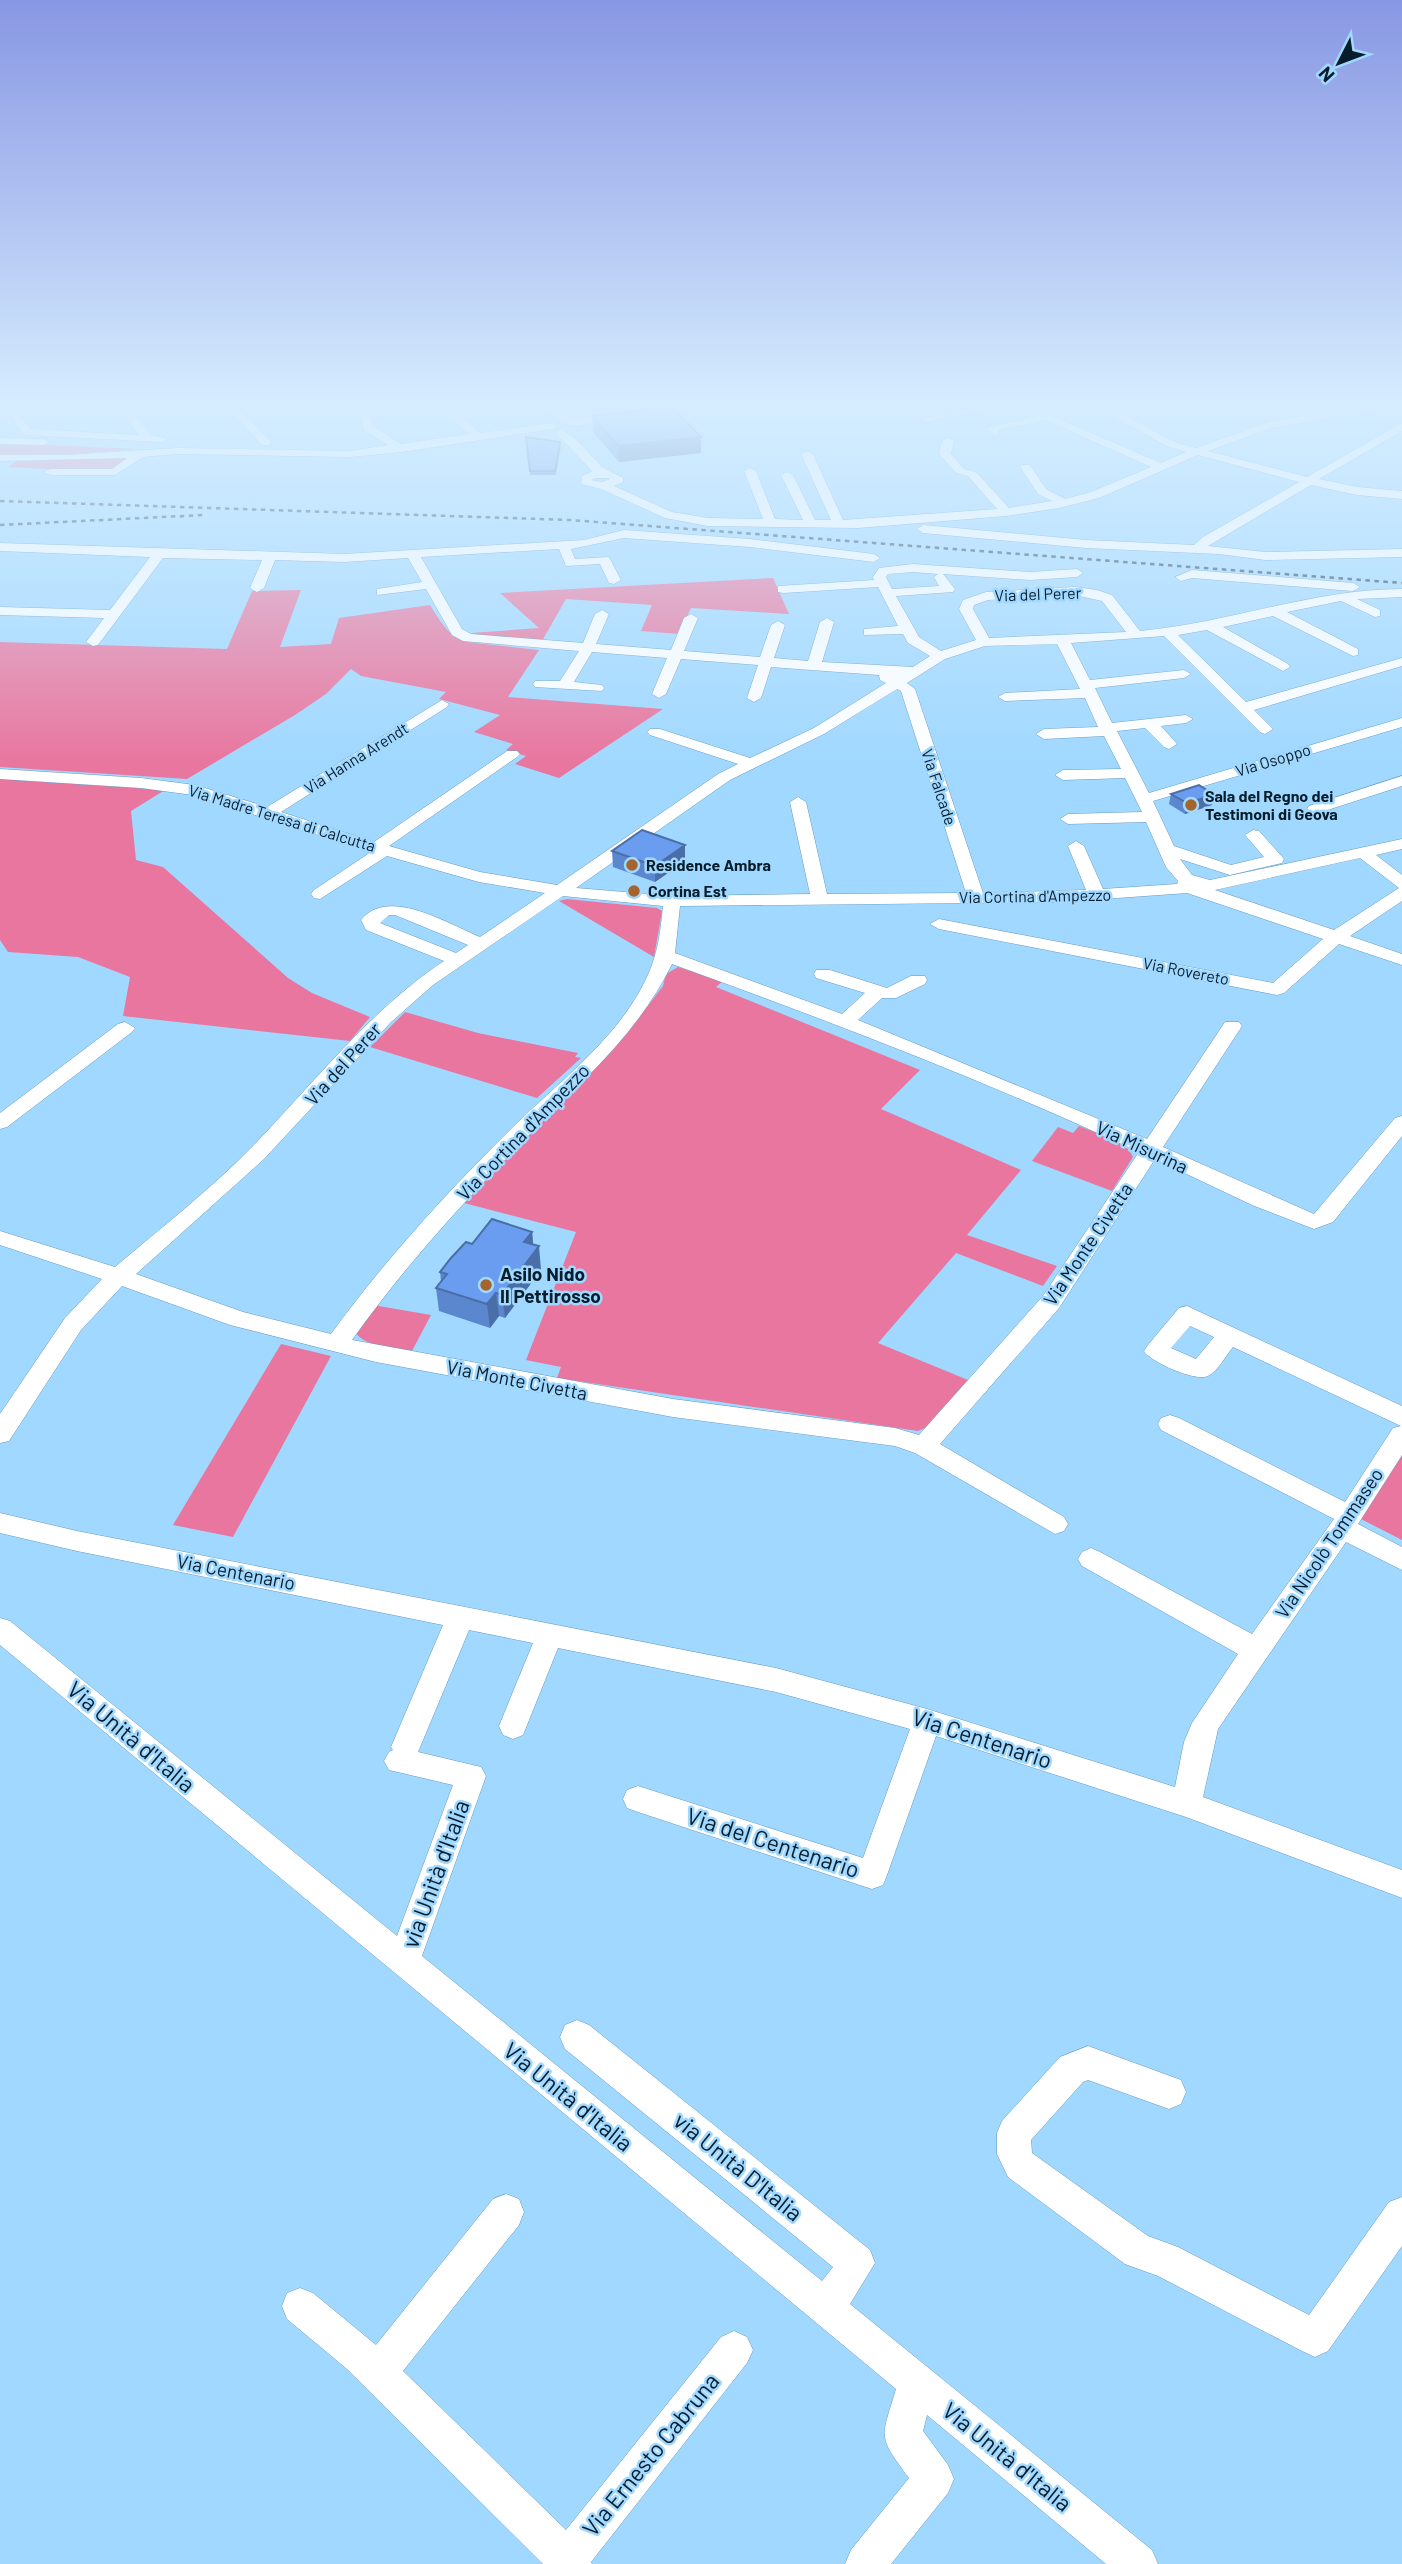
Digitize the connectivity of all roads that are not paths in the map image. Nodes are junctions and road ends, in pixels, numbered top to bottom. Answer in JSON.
{"nodes":[{"id":1,"x":751,"y":523,"type":"edge"},
{"id":2,"x":838,"y":523,"type":"joint"},
{"id":3,"x":871,"y":523,"type":"edge"},
{"id":4,"x":1237,"y":523,"type":"edge"},
{"id":5,"x":771,"y":524,"type":"joint"},
{"id":6,"x":811,"y":524,"type":"joint"},
{"id":7,"x":858,"y":524,"type":"junction"},
{"id":8,"x":563,"y":545,"type":"junction"},
{"id":9,"x":0,"y":547,"type":"edge"},
{"id":10,"x":1196,"y":550,"type":"junction"},
{"id":11,"x":1402,"y":553,"type":"edge"},
{"id":12,"x":159,"y":554,"type":"junction"},
{"id":13,"x":412,"y":555,"type":"junction"},
{"id":14,"x":270,"y":556,"type":"junction"},
{"id":15,"x":874,"y":558,"type":"dead end"},
{"id":16,"x":1077,"y":573,"type":"dead end"},
{"id":17,"x":940,"y":577,"type":"dead end"},
{"id":18,"x":1181,"y":577,"type":"dead end"},
{"id":19,"x":614,"y":580,"type":"dead end"},
{"id":20,"x":430,"y":585,"type":"junction"},
{"id":21,"x":813,"y":587,"type":"junction"},
{"id":22,"x":257,"y":588,"type":"dead end"},
{"id":23,"x":886,"y":588,"type":"junction"},
{"id":24,"x":783,"y":589,"type":"dead end"},
{"id":25,"x":382,"y":592,"type":"dead end"},
{"id":26,"x":1376,"y":592,"type":"junction"},
{"id":27,"x":1402,"y":593,"type":"edge"},
{"id":28,"x":1342,"y":596,"type":"junction"},
{"id":29,"x":822,"y":605,"type":"dead end"},
{"id":30,"x":0,"y":611,"type":"edge"},
{"id":31,"x":1278,"y":613,"type":"junction"},
{"id":32,"x":1375,"y":613,"type":"dead end"},
{"id":33,"x":114,"y":614,"type":"junction"},
{"id":34,"x":602,"y":614,"type":"dead end"},
{"id":35,"x":691,"y":618,"type":"dead end"},
{"id":36,"x":827,"y":622,"type":"dead end"},
{"id":37,"x":778,"y":625,"type":"dead end"},
{"id":38,"x":1210,"y":626,"type":"junction"},
{"id":39,"x":908,"y":629,"type":"junction"},
{"id":40,"x":869,"y":632,"type":"dead end"},
{"id":41,"x":1167,"y":632,"type":"junction"},
{"id":42,"x":1136,"y":635,"type":"junction"},
{"id":43,"x":1062,"y":639,"type":"junction"},
{"id":44,"x":93,"y":642,"type":"dead end"},
{"id":45,"x":984,"y":642,"type":"junction"},
{"id":46,"x":587,"y":649,"type":"junction"},
{"id":47,"x":1353,"y":652,"type":"dead end"},
{"id":48,"x":676,"y":655,"type":"junction"},
{"id":49,"x":940,"y":656,"type":"junction"},
{"id":50,"x":766,"y":662,"type":"junction"},
{"id":51,"x":1402,"y":662,"type":"edge"},
{"id":52,"x":814,"y":665,"type":"junction"},
{"id":53,"x":1283,"y":667,"type":"dead end"},
{"id":54,"x":866,"y":670,"type":"junction"},
{"id":55,"x":915,"y":671,"type":"junction"},
{"id":56,"x":1184,"y":674,"type":"dead end"},
{"id":57,"x":895,"y":682,"type":"junction"},
{"id":58,"x":540,"y":684,"type":"dead end"},
{"id":59,"x":565,"y":685,"type":"junction"},
{"id":60,"x":597,"y":688,"type":"dead end"},
{"id":61,"x":1088,"y":689,"type":"junction"},
{"id":62,"x":659,"y":694,"type":"dead end"},
{"id":63,"x":1005,"y":697,"type":"dead end"},
{"id":64,"x":754,"y":698,"type":"dead end"},
{"id":65,"x":442,"y":704,"type":"dead end"},
{"id":66,"x":1243,"y":708,"type":"junction"},
{"id":67,"x":1186,"y":719,"type":"dead end"},
{"id":68,"x":1402,"y":722,"type":"edge"},
{"id":69,"x":1149,"y":723,"type":"junction"},
{"id":70,"x":1265,"y":729,"type":"dead end"},
{"id":71,"x":1106,"y":730,"type":"junction"},
{"id":72,"x":655,"y":732,"type":"dead end"},
{"id":73,"x":1044,"y":734,"type":"dead end"},
{"id":74,"x":1169,"y":744,"type":"dead end"},
{"id":75,"x":512,"y":754,"type":"dead end"},
{"id":76,"x":749,"y":763,"type":"junction"},
{"id":77,"x":1129,"y":773,"type":"junction"},
{"id":78,"x":0,"y":774,"type":"edge"},
{"id":79,"x":1063,"y":775,"type":"dead end"},
{"id":80,"x":1402,"y":781,"type":"edge"},
{"id":81,"x":1144,"y":799,"type":"junction"},
{"id":82,"x":798,"y":802,"type":"dead end"},
{"id":83,"x":1315,"y":809,"type":"dead end"},
{"id":84,"x":269,"y":813,"type":"junction"},
{"id":85,"x":1152,"y":817,"type":"junction"},
{"id":86,"x":1068,"y":819,"type":"dead end"},
{"id":87,"x":1253,"y":835,"type":"dead end"},
{"id":88,"x":1402,"y":845,"type":"edge"},
{"id":89,"x":1076,"y":846,"type":"dead end"},
{"id":90,"x":381,"y":849,"type":"junction"},
{"id":91,"x":1167,"y":849,"type":"junction"},
{"id":92,"x":1363,"y":852,"type":"junction"},
{"id":93,"x":1402,"y":884,"type":"edge"},
{"id":94,"x":1196,"y":886,"type":"junction"},
{"id":95,"x":559,"y":891,"type":"junction"},
{"id":96,"x":1402,"y":893,"type":"edge"},
{"id":97,"x":320,"y":894,"type":"dead end"},
{"id":98,"x":1097,"y":895,"type":"junction"},
{"id":99,"x":820,"y":898,"type":"junction"},
{"id":100,"x":976,"y":898,"type":"junction"},
{"id":101,"x":672,"y":901,"type":"junction"},
{"id":102,"x":939,"y":924,"type":"dead end"},
{"id":103,"x":1336,"y":937,"type":"junction"},
{"id":104,"x":480,"y":943,"type":"junction"},
{"id":105,"x":665,"y":955,"type":"junction"},
{"id":106,"x":456,"y":959,"type":"junction"},
{"id":107,"x":1402,"y":960,"type":"edge"},
{"id":108,"x":823,"y":974,"type":"dead end"},
{"id":109,"x":918,"y":981,"type":"dead end"},
{"id":110,"x":878,"y":991,"type":"junction"},
{"id":111,"x":845,"y":1022,"type":"junction"},
{"id":112,"x":1232,"y":1026,"type":"dead end"},
{"id":113,"x":125,"y":1028,"type":"dead end"},
{"id":114,"x":1402,"y":1122,"type":"edge"},
{"id":115,"x":0,"y":1123,"type":"edge"},
{"id":116,"x":1150,"y":1149,"type":"junction"},
{"id":117,"x":0,"y":1238,"type":"edge"},
{"id":118,"x":118,"y":1276,"type":"junction"},
{"id":119,"x":1229,"y":1335,"type":"dead end"},
{"id":120,"x":336,"y":1345,"type":"junction"},
{"id":121,"x":1402,"y":1417,"type":"edge"},
{"id":122,"x":1170,"y":1424,"type":"dead end"},
{"id":123,"x":0,"y":1434,"type":"edge"},
{"id":124,"x":1402,"y":1435,"type":"edge"},
{"id":125,"x":924,"y":1446,"type":"junction"},
{"id":126,"x":4,"y":1522,"type":"edge"},
{"id":127,"x":1346,"y":1522,"type":"junction"},
{"id":128,"x":1055,"y":1524,"type":"dead end"},
{"id":129,"x":1091,"y":1559,"type":"dead end"},
{"id":130,"x":1402,"y":1559,"type":"edge"},
{"id":131,"x":461,"y":1616,"type":"junction"},
{"id":132,"x":0,"y":1629,"type":"edge"},
{"id":133,"x":550,"y":1634,"type":"junction"},
{"id":134,"x":1256,"y":1650,"type":"junction"},
{"id":135,"x":927,"y":1721,"type":"junction"},
{"id":136,"x":513,"y":1726,"type":"dead end"},
{"id":137,"x":639,"y":1799,"type":"dead end"},
{"id":138,"x":1187,"y":1804,"type":"junction"},
{"id":139,"x":1402,"y":1884,"type":"edge"},
{"id":140,"x":404,"y":1962,"type":"junction"},
{"id":141,"x":577,"y":2037,"type":"dead end"},
{"id":142,"x":1169,"y":2092,"type":"dead end"},
{"id":143,"x":506,"y":2212,"type":"dead end"},
{"id":144,"x":1402,"y":2215,"type":"edge"},
{"id":145,"x":300,"y":2306,"type":"dead end"},
{"id":146,"x":826,"y":2308,"type":"junction"},
{"id":147,"x":734,"y":2350,"type":"dead end"},
{"id":148,"x":377,"y":2374,"type":"junction"},
{"id":149,"x":917,"y":2383,"type":"junction"},
{"id":150,"x":570,"y":2562,"type":"edge"},
{"id":151,"x":865,"y":2564,"type":"edge"},
{"id":152,"x":1138,"y":2564,"type":"edge"}],
"edges":[{"from":1,"to":5,"type":"street"},
{"from":2,"to":6,"type":"street"},
{"from":2,"to":7,"type":"street"},
{"from":3,"to":7,"type":"street"},
{"from":4,"to":10,"type":"street"},
{"from":5,"to":6,"type":"street"},
{"from":7,"to":10,"type":"street"},
{"from":8,"to":13,"type":"street"},
{"from":8,"to":15,"type":"street"},
{"from":8,"to":19,"type":"street"},
{"from":9,"to":12,"type":"street"},
{"from":10,"to":11,"type":"street"},
{"from":12,"to":14,"type":"street"},
{"from":12,"to":33,"type":"street"},
{"from":13,"to":14,"type":"street"},
{"from":13,"to":20,"type":"street"},
{"from":14,"to":22,"type":"street"},
{"from":16,"to":23,"type":"street","name":"Via del Perer"},
{"from":17,"to":23,"type":"street"},
{"from":18,"to":26,"type":"street"},
{"from":20,"to":25,"type":"street"},
{"from":20,"to":46,"type":"street"},
{"from":21,"to":23,"type":"street"},
{"from":21,"to":24,"type":"street"},
{"from":21,"to":29,"type":"street"},
{"from":23,"to":39,"type":"street"},
{"from":26,"to":27,"type":"street","name":"Via del Perer"},
{"from":26,"to":28,"type":"street","name":"Via del Perer"},
{"from":28,"to":31,"type":"street","name":"Via del Perer"},
{"from":28,"to":32,"type":"street"},
{"from":30,"to":33,"type":"street"},
{"from":31,"to":38,"type":"street","name":"Via del Perer"},
{"from":31,"to":47,"type":"street"},
{"from":33,"to":44,"type":"street"},
{"from":34,"to":46,"type":"street"},
{"from":35,"to":48,"type":"street"},
{"from":36,"to":52,"type":"street"},
{"from":37,"to":50,"type":"street"},
{"from":38,"to":41,"type":"street","name":"Via del Perer"},
{"from":38,"to":53,"type":"street"},
{"from":39,"to":40,"type":"street"},
{"from":39,"to":49,"type":"street"},
{"from":41,"to":42,"type":"street","name":"Via del Perer"},
{"from":41,"to":66,"type":"street"},
{"from":42,"to":43,"type":"street","name":"Via del Perer"},
{"from":42,"to":45,"type":"street","name":"Via del Perer"},
{"from":43,"to":45,"type":"street","name":"Via del Perer"},
{"from":43,"to":61,"type":"street"},
{"from":45,"to":49,"type":"street","name":"Via del Perer"},
{"from":46,"to":48,"type":"street"},
{"from":46,"to":59,"type":"street"},
{"from":48,"to":50,"type":"street"},
{"from":48,"to":62,"type":"street"},
{"from":49,"to":55,"type":"street","name":"Via del Perer"},
{"from":50,"to":52,"type":"street"},
{"from":50,"to":64,"type":"street"},
{"from":51,"to":66,"type":"street"},
{"from":52,"to":54,"type":"street"},
{"from":54,"to":55,"type":"street"},
{"from":54,"to":57,"type":"street"},
{"from":55,"to":57,"type":"street","name":"Via del Perer"},
{"from":56,"to":61,"type":"street"},
{"from":57,"to":76,"type":"street","name":"Via del Perer"},
{"from":57,"to":100,"type":"street","name":"Via Falcade"},
{"from":58,"to":59,"type":"street"},
{"from":59,"to":60,"type":"street"},
{"from":61,"to":63,"type":"street"},
{"from":61,"to":71,"type":"street"},
{"from":65,"to":84,"type":"street","name":"Via Hanna Arendt"},
{"from":66,"to":70,"type":"street"},
{"from":67,"to":69,"type":"street"},
{"from":68,"to":81,"type":"street","name":"Via Osoppo"},
{"from":69,"to":71,"type":"street"},
{"from":69,"to":74,"type":"street"},
{"from":71,"to":73,"type":"street"},
{"from":71,"to":77,"type":"street"},
{"from":72,"to":76,"type":"street"},
{"from":75,"to":90,"type":"street"},
{"from":76,"to":95,"type":"street","name":"Via del Perer"},
{"from":77,"to":79,"type":"street"},
{"from":77,"to":81,"type":"street"},
{"from":78,"to":84,"type":"street","name":"Via Madre Teresa di Calcutta"},
{"from":80,"to":83,"type":"street"},
{"from":81,"to":85,"type":"street"},
{"from":82,"to":99,"type":"street"},
{"from":84,"to":90,"type":"street","name":"Via Madre Teresa di Calcutta"},
{"from":85,"to":86,"type":"street"},
{"from":85,"to":91,"type":"street"},
{"from":87,"to":91,"type":"street"},
{"from":88,"to":92,"type":"street"},
{"from":89,"to":98,"type":"street","name":"Via Cortina d'Ampezzo"},
{"from":90,"to":95,"type":"street","name":"Via Madre Teresa di Calcutta"},
{"from":90,"to":97,"type":"street"},
{"from":91,"to":94,"type":"street"},
{"from":92,"to":93,"type":"street"},
{"from":92,"to":94,"type":"street"},
{"from":94,"to":98,"type":"street","name":"Via Cortina d'Ampezzo"},
{"from":94,"to":103,"type":"street","name":"Via Cortina d'Ampezzo"},
{"from":95,"to":101,"type":"street","name":"Via Cortina d'Ampezzo"},
{"from":95,"to":104,"type":"street","name":"Via del Perer"},
{"from":96,"to":103,"type":"street","name":"Via Rovereto"},
{"from":98,"to":100,"type":"street","name":"Via Cortina d'Ampezzo"},
{"from":99,"to":100,"type":"street","name":"Via Cortina d'Ampezzo"},
{"from":99,"to":101,"type":"street","name":"Via Cortina d'Ampezzo"},
{"from":101,"to":105,"type":"street","name":"Via Cortina d'Ampezzo"},
{"from":102,"to":103,"type":"street","name":"Via Rovereto"},
{"from":103,"to":107,"type":"street","name":"Via Cortina d'Ampezzo"},
{"from":104,"to":106,"type":"street","name":"Via del Perer"},
{"from":104,"to":106,"type":"street"},
{"from":105,"to":111,"type":"street","name":"Via Misurina"},
{"from":105,"to":120,"type":"street","name":"Via Cortina d'Ampezzo"},
{"from":106,"to":118,"type":"street","name":"Via del Perer"},
{"from":108,"to":110,"type":"street"},
{"from":109,"to":110,"type":"street"},
{"from":110,"to":111,"type":"street"},
{"from":111,"to":116,"type":"street","name":"Via Misurina"},
{"from":112,"to":116,"type":"street","name":"Via Monte Civetta"},
{"from":113,"to":115,"type":"street"},
{"from":114,"to":116,"type":"street","name":"Via Misurina"},
{"from":116,"to":125,"type":"street","name":"Via Monte Civetta"},
{"from":117,"to":118,"type":"street","name":"Via Monte Civetta"},
{"from":118,"to":120,"type":"street","name":"Via Monte Civetta"},
{"from":118,"to":123,"type":"street","name":"Via del Perer"},
{"from":119,"to":121,"type":"street"},
{"from":120,"to":125,"type":"street","name":"Via Monte Civetta"},
{"from":122,"to":127,"type":"street"},
{"from":124,"to":127,"type":"street","name":"Via Nicolò Tommaseo"},
{"from":125,"to":128,"type":"street","name":"Via Monte Civetta"},
{"from":126,"to":131,"type":"street","name":"Via Centenario"},
{"from":127,"to":130,"type":"street"},
{"from":127,"to":134,"type":"street","name":"Via Nicolò Tommaseo"},
{"from":129,"to":134,"type":"street"},
{"from":131,"to":133,"type":"street","name":"Via Centenario"},
{"from":131,"to":140,"type":"street","name":"via Unità d'Italia"},
{"from":132,"to":140,"type":"street","name":"Via Unità d'Italia"},
{"from":133,"to":135,"type":"street","name":"Via Centenario"},
{"from":133,"to":136,"type":"street"},
{"from":134,"to":138,"type":"street","name":"Via Nicolò Tommaseo"},
{"from":135,"to":137,"type":"street","name":"Via del Centenario"},
{"from":135,"to":138,"type":"street","name":"Via Centenario"},
{"from":138,"to":139,"type":"street","name":"Via Centenario"},
{"from":140,"to":146,"type":"street","name":"Via Unità d'Italia"},
{"from":141,"to":146,"type":"street","name":"via Unità D'Italia"},
{"from":142,"to":144,"type":"street"},
{"from":143,"to":148,"type":"street"},
{"from":145,"to":148,"type":"street","name":"Via Ernesto Cabruna"},
{"from":146,"to":149,"type":"street","name":"Via Unità d'Italia"},
{"from":147,"to":150,"type":"street","name":"Via Ernesto Cabruna"},
{"from":148,"to":150,"type":"street","name":"Via Ernesto Cabruna"},
{"from":149,"to":151,"type":"street"},
{"from":149,"to":152,"type":"street","name":"Via Unità d'Italia"}]}
